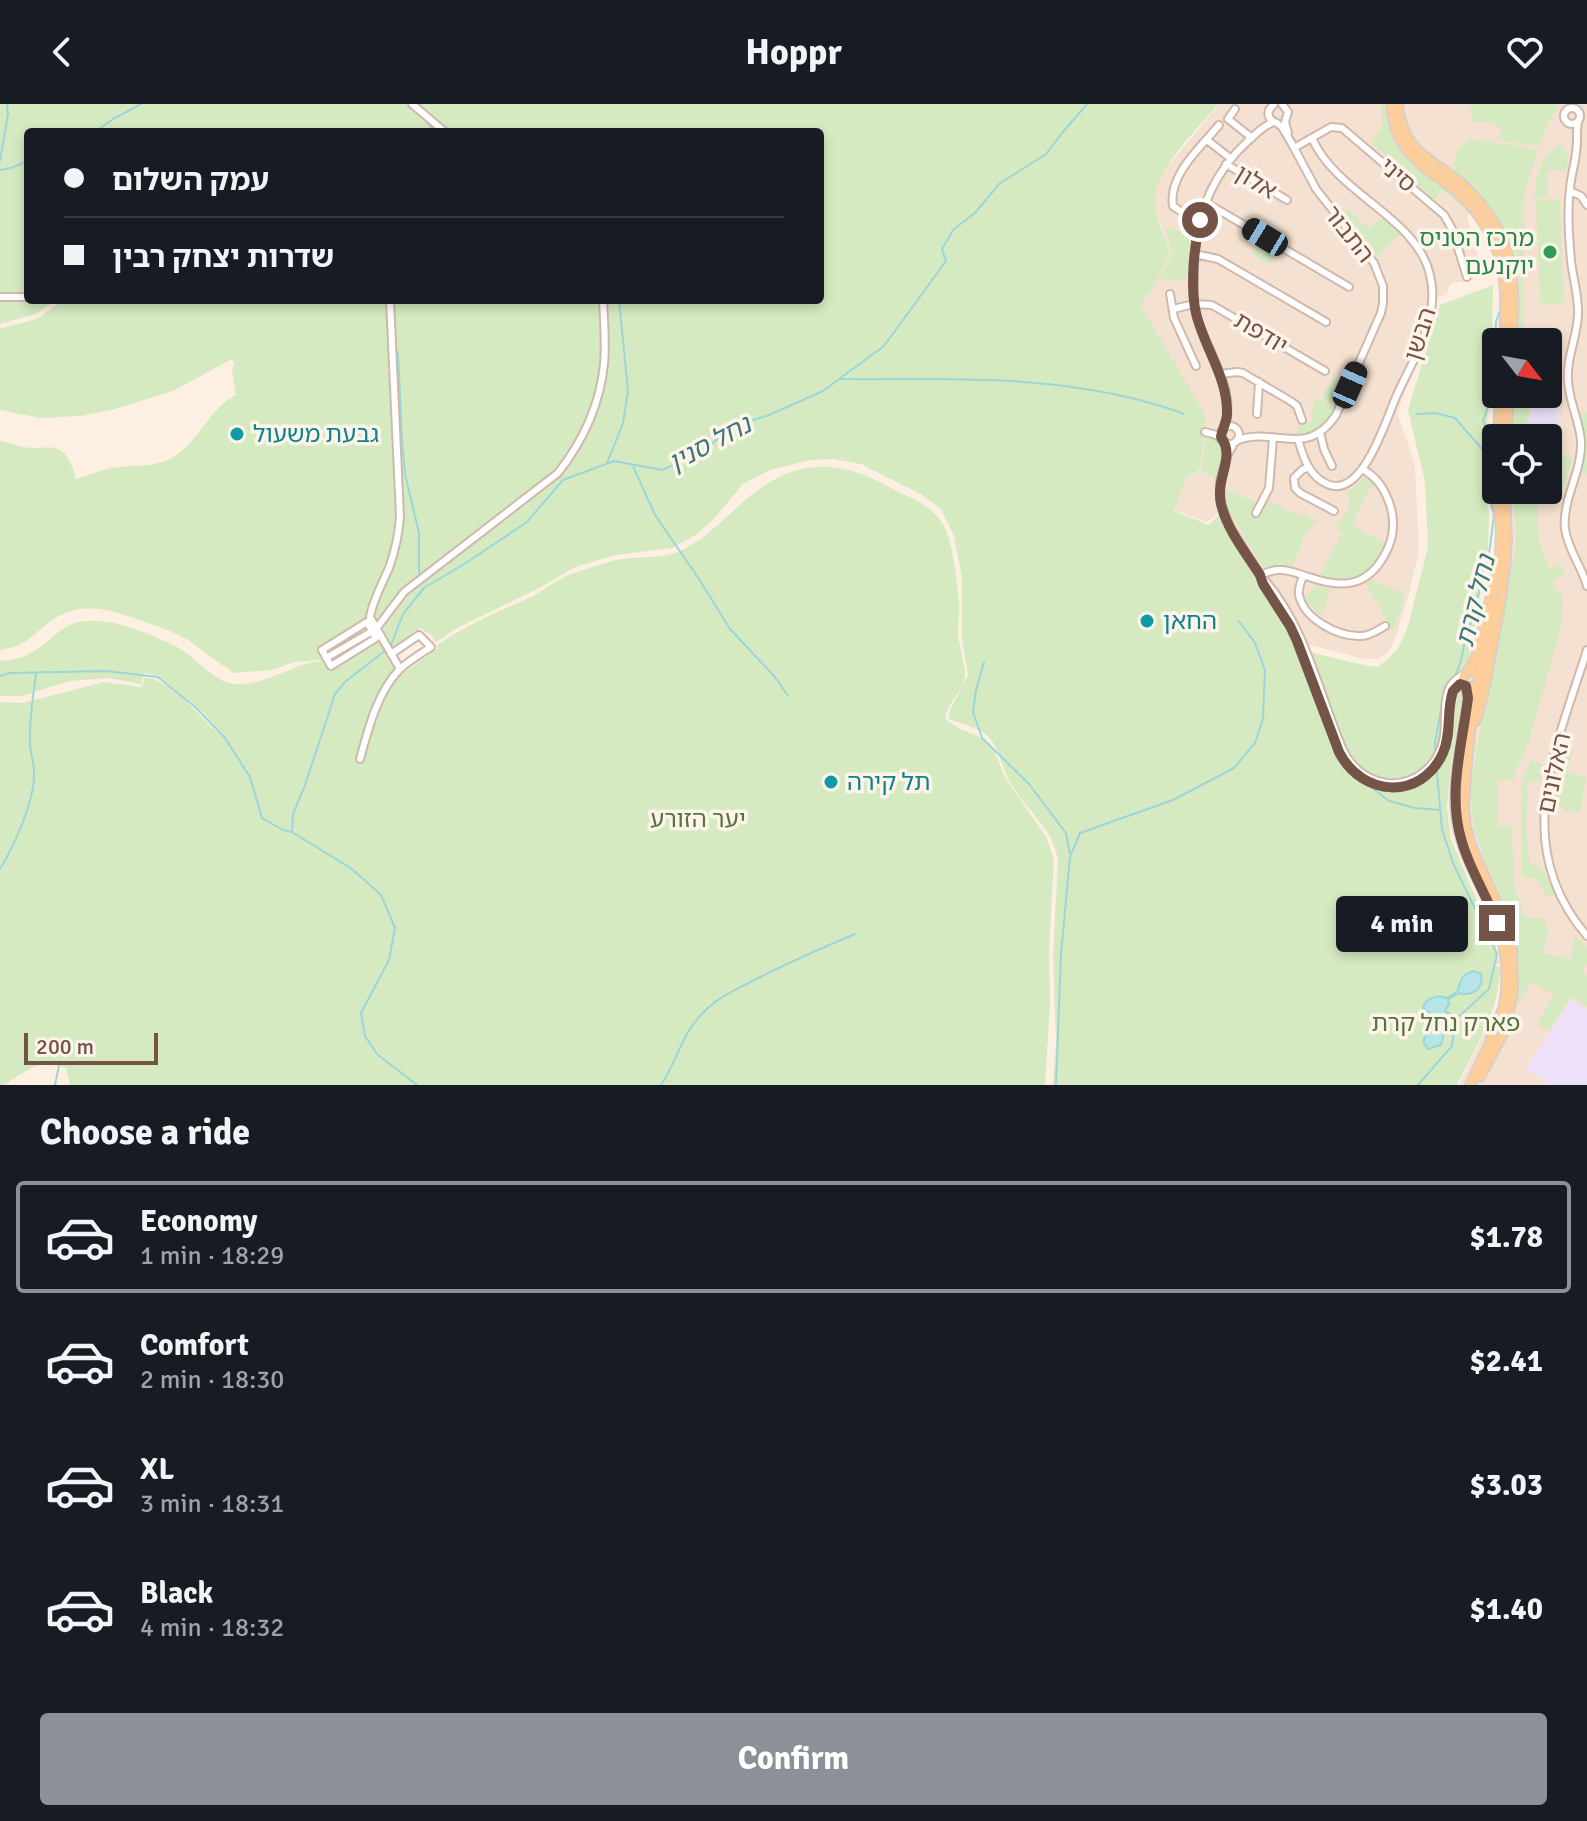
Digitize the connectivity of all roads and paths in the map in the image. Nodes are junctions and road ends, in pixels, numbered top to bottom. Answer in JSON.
{"nodes":[{"id":1,"x":412,"y":104,"type":"edge"},
{"id":2,"x":1282,"y":104,"type":"edge"},
{"id":3,"x":1391,"y":104,"type":"edge"},
{"id":4,"x":1398,"y":104,"type":"edge"},
{"id":5,"x":1269,"y":108,"type":"edge"},
{"id":6,"x":1235,"y":109,"type":"dead end"},
{"id":7,"x":1574,"y":111,"type":"edge"},
{"id":8,"x":1587,"y":111,"type":"edge"},
{"id":9,"x":1289,"y":112,"type":"junction"},
{"id":10,"x":1276,"y":123,"type":"junction"},
{"id":11,"x":1569,"y":124,"type":"junction"},
{"id":12,"x":1219,"y":125,"type":"dead end"},
{"id":13,"x":1263,"y":127,"type":"junction"},
{"id":14,"x":440,"y":128,"type":"edge"},
{"id":15,"x":1252,"y":138,"type":"junction"},
{"id":16,"x":1312,"y":138,"type":"junction"},
{"id":17,"x":1577,"y":139,"type":"junction"},
{"id":18,"x":1207,"y":140,"type":"junction"},
{"id":19,"x":1293,"y":146,"type":"junction"},
{"id":20,"x":1228,"y":161,"type":"junction"},
{"id":21,"x":1570,"y":191,"type":"junction"},
{"id":22,"x":1287,"y":200,"type":"dead end"},
{"id":23,"x":1205,"y":202,"type":"junction"},
{"id":24,"x":1587,"y":205,"type":"edge"},
{"id":25,"x":1201,"y":217,"type":"junction"},
{"id":26,"x":1195,"y":254,"type":"junction"},
{"id":27,"x":1467,"y":277,"type":"dead end"},
{"id":28,"x":1349,"y":287,"type":"dead end"},
{"id":29,"x":1170,"y":294,"type":"dead end"},
{"id":30,"x":0,"y":297,"type":"edge"},
{"id":31,"x":24,"y":297,"type":"edge"},
{"id":32,"x":390,"y":304,"type":"edge"},
{"id":33,"x":603,"y":304,"type":"edge"},
{"id":34,"x":1194,"y":304,"type":"junction"},
{"id":35,"x":1173,"y":309,"type":"junction"},
{"id":36,"x":1326,"y":322,"type":"dead end"},
{"id":37,"x":1504,"y":328,"type":"edge"},
{"id":38,"x":1512,"y":328,"type":"edge"},
{"id":39,"x":1196,"y":366,"type":"dead end"},
{"id":40,"x":1325,"y":371,"type":"dead end"},
{"id":41,"x":1220,"y":374,"type":"junction"},
{"id":42,"x":1259,"y":382,"type":"junction"},
{"id":43,"x":1227,"y":406,"type":"junction"},
{"id":44,"x":1257,"y":414,"type":"dead end"},
{"id":45,"x":1302,"y":420,"type":"dead end"},
{"id":46,"x":1236,"y":430,"type":"junction"},
{"id":47,"x":1222,"y":431,"type":"junction"},
{"id":48,"x":1320,"y":432,"type":"junction"},
{"id":49,"x":1248,"y":437,"type":"junction"},
{"id":50,"x":1273,"y":438,"type":"junction"},
{"id":51,"x":1298,"y":439,"type":"junction"},
{"id":52,"x":1224,"y":442,"type":"junction"},
{"id":53,"x":1235,"y":442,"type":"junction"},
{"id":54,"x":1227,"y":458,"type":"junction"},
{"id":55,"x":1332,"y":466,"type":"dead end"},
{"id":56,"x":1309,"y":467,"type":"junction"},
{"id":57,"x":1362,"y":469,"type":"junction"},
{"id":58,"x":1498,"y":504,"type":"edge"},
{"id":59,"x":1506,"y":504,"type":"edge"},
{"id":60,"x":1334,"y":511,"type":"dead end"},
{"id":61,"x":1256,"y":513,"type":"dead end"},
{"id":62,"x":1506,"y":560,"type":"junction"},
{"id":63,"x":1260,"y":575,"type":"junction"},
{"id":64,"x":1303,"y":576,"type":"junction"},
{"id":65,"x":1587,"y":586,"type":"edge"},
{"id":66,"x":375,"y":597,"type":"junction"},
{"id":67,"x":388,"y":613,"type":"junction"},
{"id":68,"x":1385,"y":626,"type":"dead end"},
{"id":69,"x":374,"y":630,"type":"junction"},
{"id":70,"x":1587,"y":650,"type":"edge"},
{"id":71,"x":389,"y":651,"type":"junction"},
{"id":72,"x":326,"y":658,"type":"dead end"},
{"id":73,"x":400,"y":669,"type":"junction"},
{"id":74,"x":1467,"y":672,"type":"junction"},
{"id":75,"x":1478,"y":681,"type":"junction"},
{"id":76,"x":1466,"y":685,"type":"junction"},
{"id":77,"x":1467,"y":757,"type":"junction"},
{"id":78,"x":360,"y":759,"type":"dead end"},
{"id":79,"x":1587,"y":936,"type":"edge"},
{"id":80,"x":1500,"y":1027,"type":"junction"},
{"id":81,"x":1473,"y":1085,"type":"edge"}],
"edges":[{"from":1,"to":14,"type":"street"},
{"from":2,"to":9,"type":"street"},
{"from":3,"to":37,"type":"main road"},
{"from":4,"to":38,"type":"main road"},
{"from":5,"to":10,"type":"street","name":"התבור"},
{"from":5,"to":13,"type":"street"},
{"from":6,"to":15,"type":"street"},
{"from":7,"to":8,"type":"street"},
{"from":7,"to":11,"type":"street"},
{"from":7,"to":11,"type":"street"},
{"from":7,"to":17,"type":"street"},
{"from":9,"to":10,"type":"street"},
{"from":9,"to":19,"type":"street","name":"התבור"},
{"from":10,"to":13,"type":"street"},
{"from":10,"to":19,"type":"street","name":"התבור"},
{"from":11,"to":17,"type":"street"},
{"from":12,"to":18,"type":"street"},
{"from":13,"to":15,"type":"street"},
{"from":15,"to":20,"type":"street"},
{"from":16,"to":19,"type":"street","name":"סיני"},
{"from":16,"to":27,"type":"street","name":"סיני"},
{"from":16,"to":57,"type":"street","name":"הבשן"},
{"from":17,"to":21,"type":"street"},
{"from":18,"to":20,"type":"street","name":"אלון"},
{"from":18,"to":25,"type":"street"},
{"from":19,"to":48,"type":"street","name":"התבור"},
{"from":20,"to":22,"type":"street","name":"אלון"},
{"from":20,"to":23,"type":"street"},
{"from":21,"to":24,"type":"street"},
{"from":21,"to":65,"type":"street"},
{"from":23,"to":25,"type":"street"},
{"from":23,"to":28,"type":"street"},
{"from":25,"to":26,"type":"street"},
{"from":26,"to":34,"type":"street"},
{"from":26,"to":36,"type":"street"},
{"from":29,"to":35,"type":"street"},
{"from":30,"to":31,"type":"street"},
{"from":32,"to":66,"type":"street"},
{"from":33,"to":67,"type":"street"},
{"from":34,"to":35,"type":"street"},
{"from":34,"to":40,"type":"street","name":"יודפת"},
{"from":34,"to":41,"type":"street"},
{"from":35,"to":39,"type":"street"},
{"from":41,"to":42,"type":"street"},
{"from":41,"to":43,"type":"street"},
{"from":42,"to":44,"type":"street"},
{"from":42,"to":45,"type":"street"},
{"from":43,"to":46,"type":"street"},
{"from":43,"to":47,"type":"street"},
{"from":46,"to":47,"type":"street"},
{"from":46,"to":49,"type":"street"},
{"from":46,"to":53,"type":"street"},
{"from":47,"to":52,"type":"street"},
{"from":47,"to":52,"type":"street"},
{"from":48,"to":51,"type":"street"},
{"from":48,"to":55,"type":"street"},
{"from":49,"to":50,"type":"street"},
{"from":49,"to":53,"type":"street"},
{"from":50,"to":51,"type":"street"},
{"from":50,"to":61,"type":"street"},
{"from":51,"to":56,"type":"street"},
{"from":52,"to":53,"type":"street"},
{"from":52,"to":54,"type":"street"},
{"from":53,"to":54,"type":"street"},
{"from":54,"to":63,"type":"street"},
{"from":56,"to":57,"type":"street"},
{"from":56,"to":60,"type":"street"},
{"from":57,"to":64,"type":"street"},
{"from":58,"to":74,"type":"main road"},
{"from":59,"to":62,"type":"main road"},
{"from":62,"to":75,"type":"main road"},
{"from":62,"to":77,"type":"main road"},
{"from":63,"to":64,"type":"street"},
{"from":63,"to":74,"type":"street"},
{"from":63,"to":76,"type":"street"},
{"from":64,"to":68,"type":"street"},
{"from":66,"to":67,"type":"street"},
{"from":66,"to":69,"type":"street"},
{"from":67,"to":69,"type":"street"},
{"from":69,"to":71,"type":"street"},
{"from":69,"to":72,"type":"street"},
{"from":70,"to":79,"type":"street","name":"האלונים"},
{"from":71,"to":73,"type":"street"},
{"from":71,"to":73,"type":"street"},
{"from":73,"to":78,"type":"street"},
{"from":74,"to":75,"type":"main road"},
{"from":74,"to":76,"type":"main road"},
{"from":75,"to":76,"type":"main road"},
{"from":75,"to":77,"type":"main road"},
{"from":76,"to":80,"type":"main road"},
{"from":77,"to":80,"type":"main road"},
{"from":80,"to":81,"type":"main road"}]}
